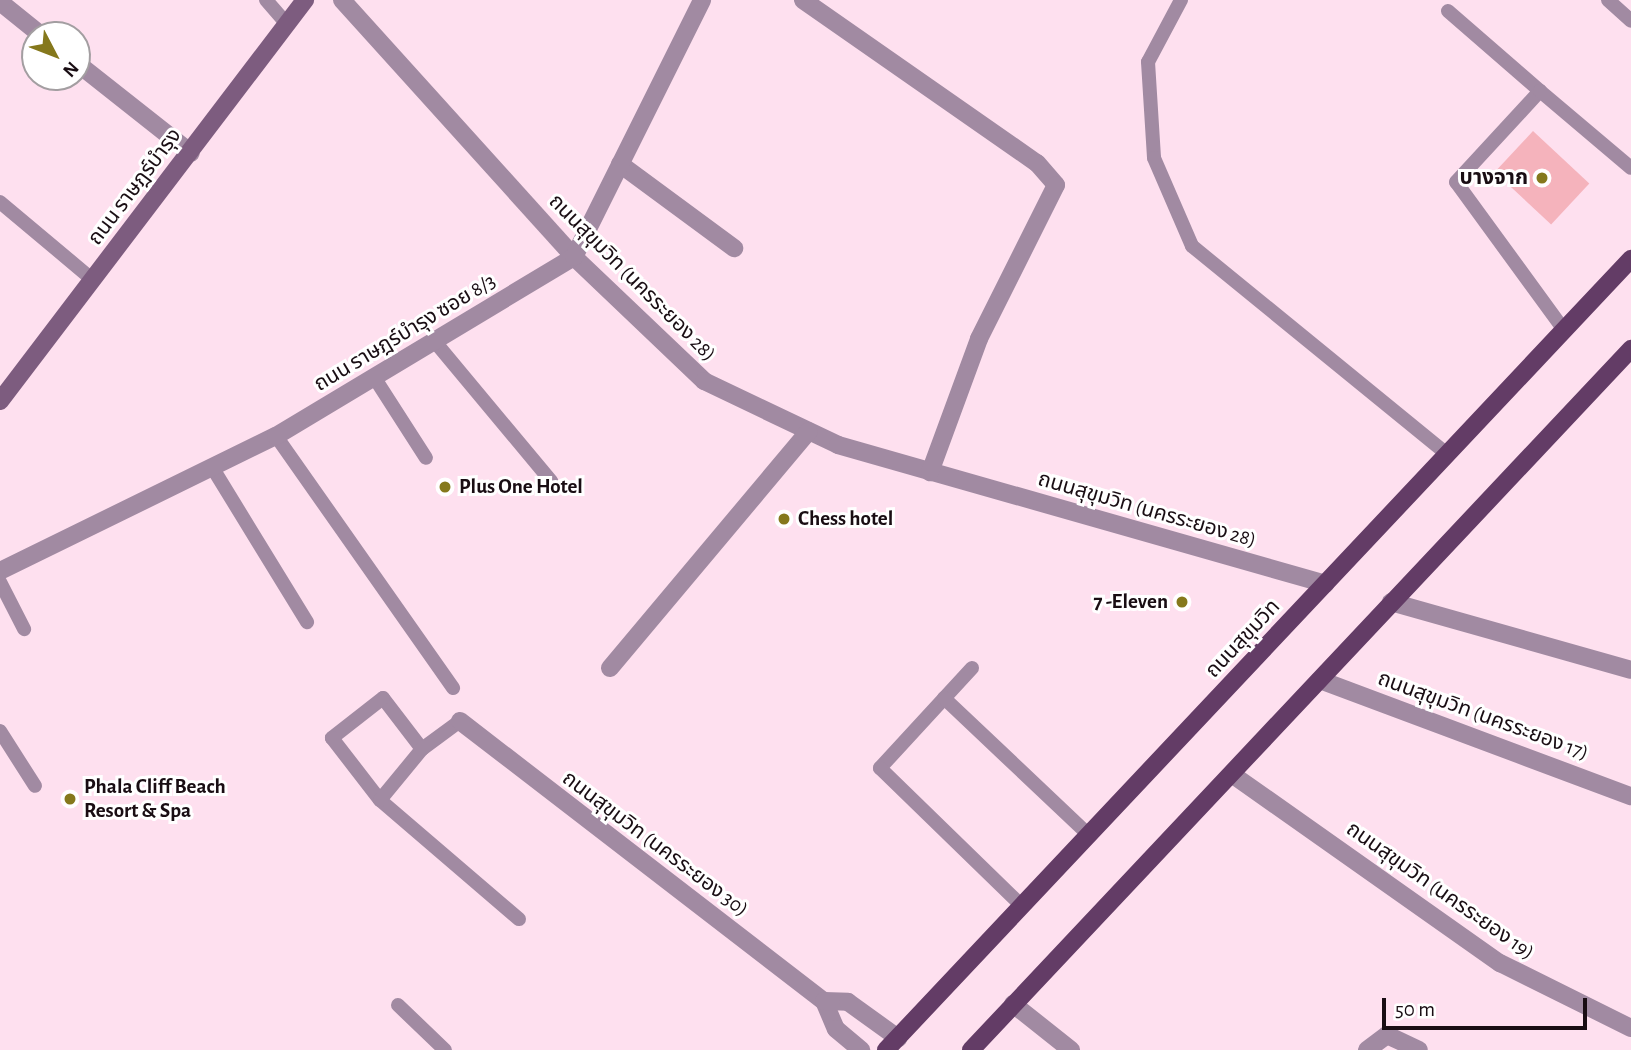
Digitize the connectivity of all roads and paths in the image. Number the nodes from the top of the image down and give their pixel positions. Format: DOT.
graph roads {
  1 [pos="266,0"];
  2 [pos="305,0"];
  3 [pos="342,0"];
  4 [pos="702,0"];
  5 [pos="803,0"];
  6 [pos="1181,0"];
  7 [pos="1608,0"];
  8 [pos="0,2"];
  9 [pos="1448,11"];
  10 [pos="24,21"];
  11 [pos="1631,21"];
  12 [pos="287,24"];
  13 [pos="91,74"];
  14 [pos="1540,91"];
  15 [pos="191,153"];
  16 [pos="620,164"];
  17 [pos="1631,168"];
  18 [pos="0,202"];
  19 [pos="734,248"];
  20 [pos="574,257"];
  21 [pos="1631,259"];
  22 [pos="93,280"];
  23 [pos="1564,330"];
  24 [pos="436,343"];
  25 [pos="1631,349"];
  26 [pos="374,377"];
  27 [pos="0,401"];
  28 [pos="809,431"];
  29 [pos="276,436"];
  30 [pos="1448,455"];
  31 [pos="426,458"];
  32 [pos="212,467"];
  33 [pos="930,471"];
  34 [pos="551,481"];
  35 [pos="0,571"];
  36 [pos="0,582"];
  37 [pos="1326,584"];
  38 [pos="1391,602"];
  39 [pos="307,622"];
  40 [pos="24,629"];
  41 [pos="972,667"];
  42 [pos="610,668"];
  43 [pos="1631,670"];
  44 [pos="1320,680"];
  45 [pos="453,688"];
  46 [pos="944,698"];
  47 [pos="460,722"];
  48 [pos="0,732"];
  49 [pos="422,749"];
  50 [pos="1233,775"];
  51 [pos="35,786"];
  52 [pos="1631,796"];
  53 [pos="380,800"];
  54 [pos="1089,835"];
  55 [pos="1023,906"];
  56 [pos="519,919"];
  57 [pos="824,1000"];
  58 [pos="1013,1004"];
  59 [pos="398,1005"];
  60 [pos="1631,1028"];
  61 [pos="892,1044"];
  62 [pos="445,1050"];
  63 [pos="861,1050"];
  64 [pos="971,1050"];
  65 [pos="1071,1050"];
  66 [pos="1367,1050"];
  67 [pos="1419,1050"];
  1 -- 12 [label="lane"];
  2 -- 12 [label="street, ถนน ราษฎร์บำรุง"];
  3 -- 20 [label="street, ถนนสุขุมวิท (นครระยอง 28)"];
  4 -- 16 [label="street"];
  5 -- 33 [label="street"];
  6 -- 30 [label="lane"];
  7 -- 11 [label="lane"];
  8 -- 10 [label="street"];
  9 -- 14 [label="lane"];
  12 -- 15 [label="street, ถนน ราษฎร์บำรุง"];
  13 -- 15 [label="street"];
  14 -- 17 [label="lane"];
  14 -- 23 [label="lane"];
  15 -- 22 [label="street, ถนน ราษฎร์บำรุง"];
  16 -- 19 [label="street"];
  16 -- 20 [label="street"];
  18 -- 22 [label="lane"];
  20 -- 24 [label="street, ถนน ราษฎร์บำรุง ซอย 8/3"];
  20 -- 28 [label="street, ถนนสุขุมวิท (นครระยอง 28)"];
  21 -- 23 [label="main road, ถนนสุขุมวิท"];
  22 -- 27 [label="street, ถนน ราษฎร์บำรุง"];
  23 -- 30 [label="main road, ถนนสุขุมวิท"];
  24 -- 26 [label="street, ถนน ราษฎร์บำรุง ซอย 8/3"];
  24 -- 34 [label="lane"];
  25 -- 38 [label="main road"];
  26 -- 29 [label="street, ถนน ราษฎร์บำรุง ซอย 8/3"];
  26 -- 31 [label="lane"];
  28 -- 33 [label="street, ถนนสุขุมวิท (นครระยอง 28)"];
  28 -- 42 [label="street"];
  29 -- 32 [label="street, ถนน ราษฎร์บำรุง ซอย 8/3"];
  29 -- 45 [label="lane"];
  30 -- 37 [label="main road, ถนนสุขุมวิท"];
  32 -- 35 [label="street, ถนน ราษฎร์บำรุง ซอย 8/3"];
  32 -- 39 [label="lane"];
  33 -- 37 [label="street, ถนนสุขุมวิท (นครระยอง 28)"];
  36 -- 40 [label="lane"];
  37 -- 54 [label="main road, ถนนสุขุมวิท"];
  38 -- 43 [label="street"];
  38 -- 44 [label="main road"];
  41 -- 46 [label="lane"];
  44 -- 50 [label="main road"];
  44 -- 52 [label="street, ถนนสุขุมวิท (นครระยอง 17)"];
  46 -- 54 [label="lane"];
  46 -- 55 [label="lane"];
  47 -- 49 [label="lane"];
  47 -- 57 [label="street, ถนนสุขุมวิท (นครระยอง 30)"];
  48 -- 51 [label="lane"];
  49 -- 53 [label="lane"];
  49 -- 53 [label="lane"];
  50 -- 58 [label="main road"];
  50 -- 60 [label="street, ถนนสุขุมวิท (นครระยอง 19)"];
  53 -- 56 [label="lane"];
  54 -- 55 [label="main road, ถนนสุขุมวิท"];
  55 -- 61 [label="main road, ถนนสุขุมวิท"];
  57 -- 61 [label="street, ถนนสุขุมวิท (นครระยอง 30)"];
  57 -- 63 [label="street, ถนนสุขุมวิท (นครระยอง 30)"];
  58 -- 64 [label="main road"];
  58 -- 65 [label="street"];
  59 -- 62 [label="lane"];
  66 -- 67 [label="street"];
}
